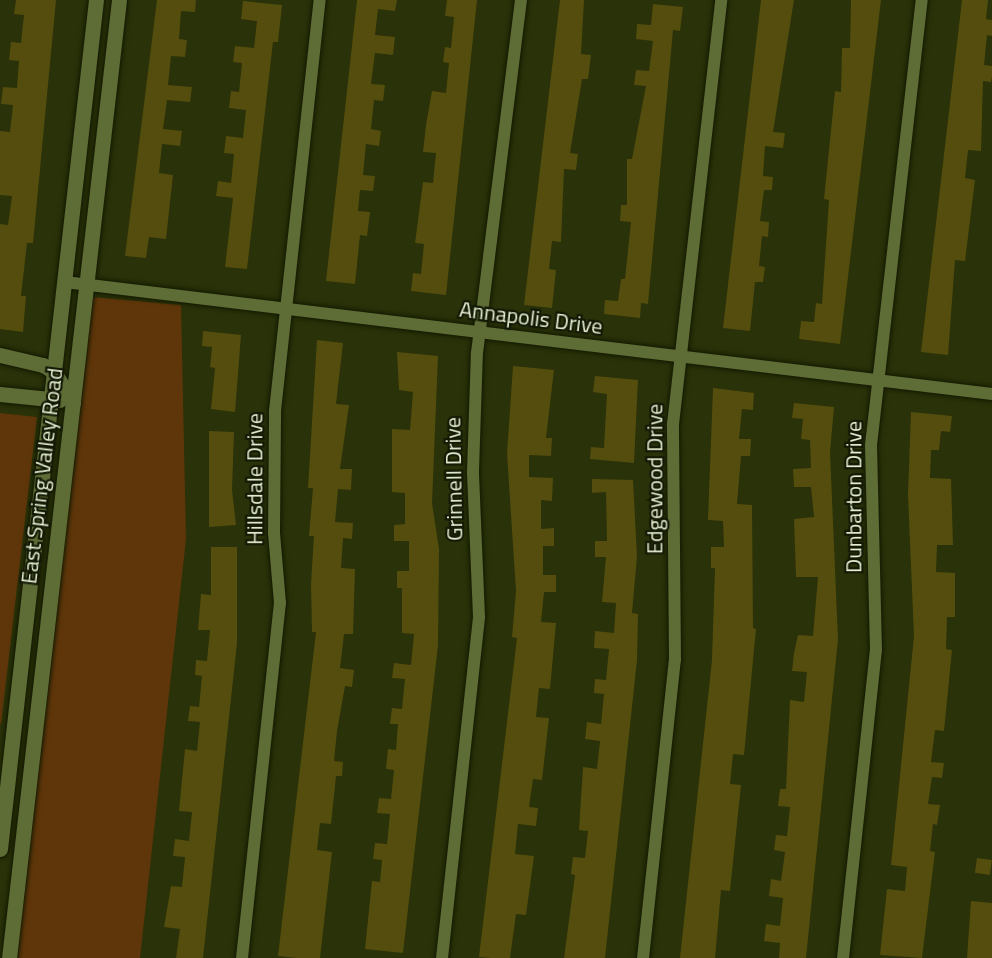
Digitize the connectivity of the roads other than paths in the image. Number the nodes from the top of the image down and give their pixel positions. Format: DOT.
graph roads {
  1 [pos="96,0"];
  2 [pos="119,0"];
  3 [pos="320,0"];
  4 [pos="521,0"];
  5 [pos="721,0"];
  6 [pos="922,0"];
  7 [pos="65,282"];
  8 [pos="86,285"];
  9 [pos="284,309"];
  10 [pos="481,333"];
  11 [pos="0,355"];
  12 [pos="679,356"];
  13 [pos="54,372"];
  14 [pos="877,380"];
  15 [pos="0,394"];
  16 [pos="992,394"];
  17 [pos="51,399"];
  18 [pos="73,402"];
  19 [pos="1,826"];
  20 [pos="24,829"];
  21 [pos="0,849"];
  22 [pos="9,958"];
  23 [pos="242,958"];
  24 [pos="442,958"];
  25 [pos="643,958"];
  26 [pos="843,958"];
  1 -- 7 [label="street, East Spring Valley Road"];
  2 -- 8 [label="street, East Spring Valley Road"];
  3 -- 9 [label="street, Hillsdale Drive"];
  4 -- 10 [label="street, Grinnell Drive"];
  5 -- 12 [label="street, Edgewood Drive"];
  6 -- 14 [label="street, Dunbarton Drive"];
  7 -- 8 [label="street, Annapolis Drive"];
  7 -- 13 [label="street, East Spring Valley Road"];
  8 -- 9 [label="street, Annapolis Drive"];
  8 -- 18 [label="street, East Spring Valley Road"];
  9 -- 10 [label="street, Annapolis Drive"];
  9 -- 23 [label="street, Hillsdale Drive"];
  10 -- 12 [label="street, Annapolis Drive"];
  10 -- 24 [label="street, Grinnell Drive"];
  11 -- 13 [label="street"];
  12 -- 14 [label="street, Annapolis Drive"];
  12 -- 25 [label="street, Edgewood Drive"];
  13 -- 17 [label="street, East Spring Valley Road"];
  13 -- 18 [label="street"];
  14 -- 16 [label="street, Annapolis Drive"];
  14 -- 26 [label="street, Dunbarton Drive"];
  15 -- 17 [label="street"];
  17 -- 18 [label="street"];
  17 -- 19 [label="street, East Spring Valley Road"];
  18 -- 20 [label="street, East Spring Valley Road"];
  19 -- 20 [label="street"];
  19 -- 21 [label="street, East Spring Valley Road"];
  20 -- 22 [label="street, East Spring Valley Road"];
}
